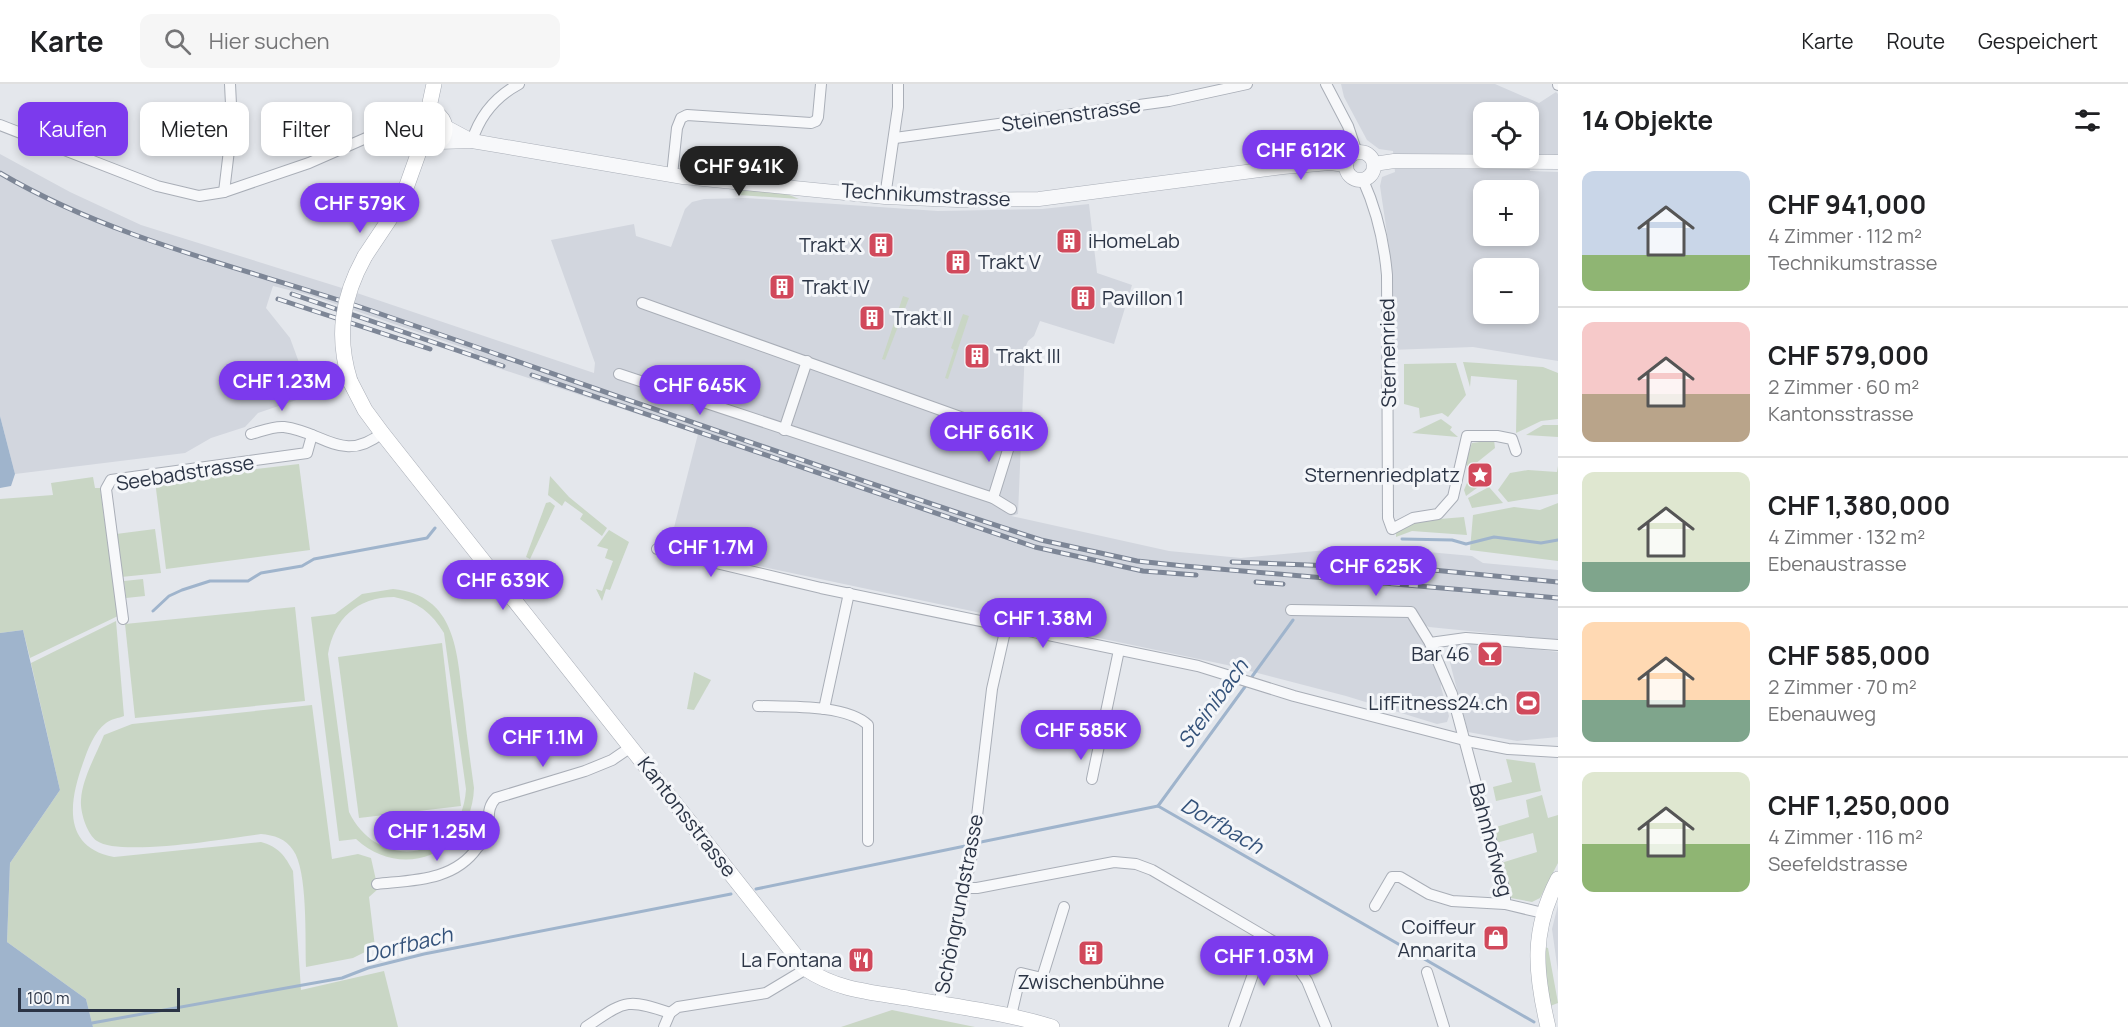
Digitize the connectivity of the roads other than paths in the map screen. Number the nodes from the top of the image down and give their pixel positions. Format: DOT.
graph roads {
  1 [pos="230,84"];
  2 [pos="434,84"];
  3 [pos="519,84"];
  4 [pos="821,84"];
  5 [pos="898,84"];
  6 [pos="1247,84"];
  7 [pos="1326,84"];
  8 [pos="426,102"];
  9 [pos="0,125"];
  10 [pos="445,127"];
  11 [pos="364,138"];
  12 [pos="895,138"];
  13 [pos="472,141"];
  14 [pos="445,142"];
  15 [pos="1357,153"];
  16 [pos="417,156"];
  17 [pos="1558,162"];
  18 [pos="1374,164"];
  19 [pos="1346,165"];
  20 [pos="672,176"];
  21 [pos="1364,180"];
  22 [pos="224,192"];
  23 [pos="885,197"];
  24 [pos="642,303"];
  25 [pos="807,361"];
  26 [pos="619,374"];
  27 [pos="783,430"];
  28 [pos="382,433"];
  29 [pos="251,434"];
  30 [pos="312,435"];
  31 [pos="1516,451"];
  32 [pos="993,498"];
  33 [pos="1011,509"];
  34 [pos="657,549"];
  35 [pos="849,593"];
  36 [pos="1291,610"];
  37 [pos="123,619"];
  38 [pos="1006,627"];
  39 [pos="1430,643"];
  40 [pos="1558,645"];
  41 [pos="1119,650"];
  42 [pos="758,706"];
  43 [pos="824,710"];
  44 [pos="1464,740"];
  45 [pos="632,747"];
  46 [pos="1558,752"];
  47 [pos="1092,779"];
  48 [pos="868,841"];
  49 [pos="1558,879"];
  50 [pos="377,884"];
  51 [pos="965,888"];
  52 [pos="1505,904"];
  53 [pos="1375,906"];
  54 [pos="1064,907"];
  55 [pos="1543,913"];
  56 [pos="1266,938"];
  57 [pos="806,969"];
  58 [pos="1427,972"];
  59 [pos="939,1004"];
  60 [pos="670,1013"];
  61 [pos="1011,1016"];
  62 [pos="586,1027"];
  63 [pos="664,1027"];
  64 [pos="1052,1027"];
  65 [pos="1234,1027"];
  66 [pos="1326,1027"];
  67 [pos="1444,1027"];
  68 [pos="1548,1027"];
  1 -- 22 [label="street"];
  2 -- 8 [label="main road"];
  3 -- 13 [label="street"];
  4 -- 20 [label="street"];
  5 -- 12 [label="street"];
  6 -- 12 [label="street, Steinenstrasse"];
  7 -- 15 [label="street"];
  9 -- 22 [label="street"];
  10 -- 13 [label="street, Technikumstrasse"];
  11 -- 22 [label="street"];
  12 -- 23 [label="street"];
  13 -- 14 [label="street, Technikumstrasse"];
  13 -- 20 [label="street, Technikumstrasse"];
  15 -- 18 [label="street"];
  15 -- 19 [label="street"];
  16 -- 28 [label="main road, Kantonsstrasse, bridge"];
  17 -- 18 [label="street"];
  18 -- 21 [label="street"];
  19 -- 21 [label="street"];
  19 -- 23 [label="street, Technikumstrasse"];
  20 -- 23 [label="street, Technikumstrasse"];
  21 -- 31 [label="street, Sternenried"];
  24 -- 25 [label="street"];
  25 -- 27 [label="street"];
  25 -- 32 [label="street"];
  26 -- 27 [label="street"];
  27 -- 32 [label="street"];
  28 -- 30 [label="street, Seebadstrasse"];
  28 -- 45 [label="main road, Kantonsstrasse"];
  29 -- 30 [label="street, Seebadstrasse"];
  30 -- 37 [label="street, Seebadstrasse"];
  32 -- 33 [label="street"];
  34 -- 35 [label="street"];
  35 -- 38 [label="street"];
  35 -- 43 [label="street"];
  36 -- 39 [label="street, Bahnhofweg"];
  38 -- 41 [label="street"];
  38 -- 51 [label="street, Schöngrundstrasse"];
  39 -- 40 [label="street"];
  39 -- 44 [label="street, Bahnhofweg"];
  41 -- 44 [label="street"];
  41 -- 47 [label="street"];
  42 -- 43 [label="street"];
  43 -- 48 [label="street"];
  44 -- 46 [label="street"];
  44 -- 52 [label="street, Bahnhofweg"];
  45 -- 50 [label="street"];
  45 -- 57 [label="main road, Kantonsstrasse"];
  49 -- 55 [label="main road"];
  51 -- 56 [label="street"];
  51 -- 59 [label="street, Schöngrundstrasse"];
  52 -- 53 [label="street"];
  52 -- 55 [label="street, Bahnhofweg"];
  54 -- 61 [label="street"];
  55 -- 68 [label="main road"];
  56 -- 65 [label="street"];
  56 -- 66 [label="street"];
  57 -- 59 [label="main road, Kantonsstrasse"];
  57 -- 60 [label="street"];
  58 -- 67 [label="street"];
  59 -- 61 [label="main road, Kantonsstrasse"];
  60 -- 62 [label="street"];
  60 -- 63 [label="street"];
  61 -- 64 [label="main road, Kantonsstrasse"];
}
